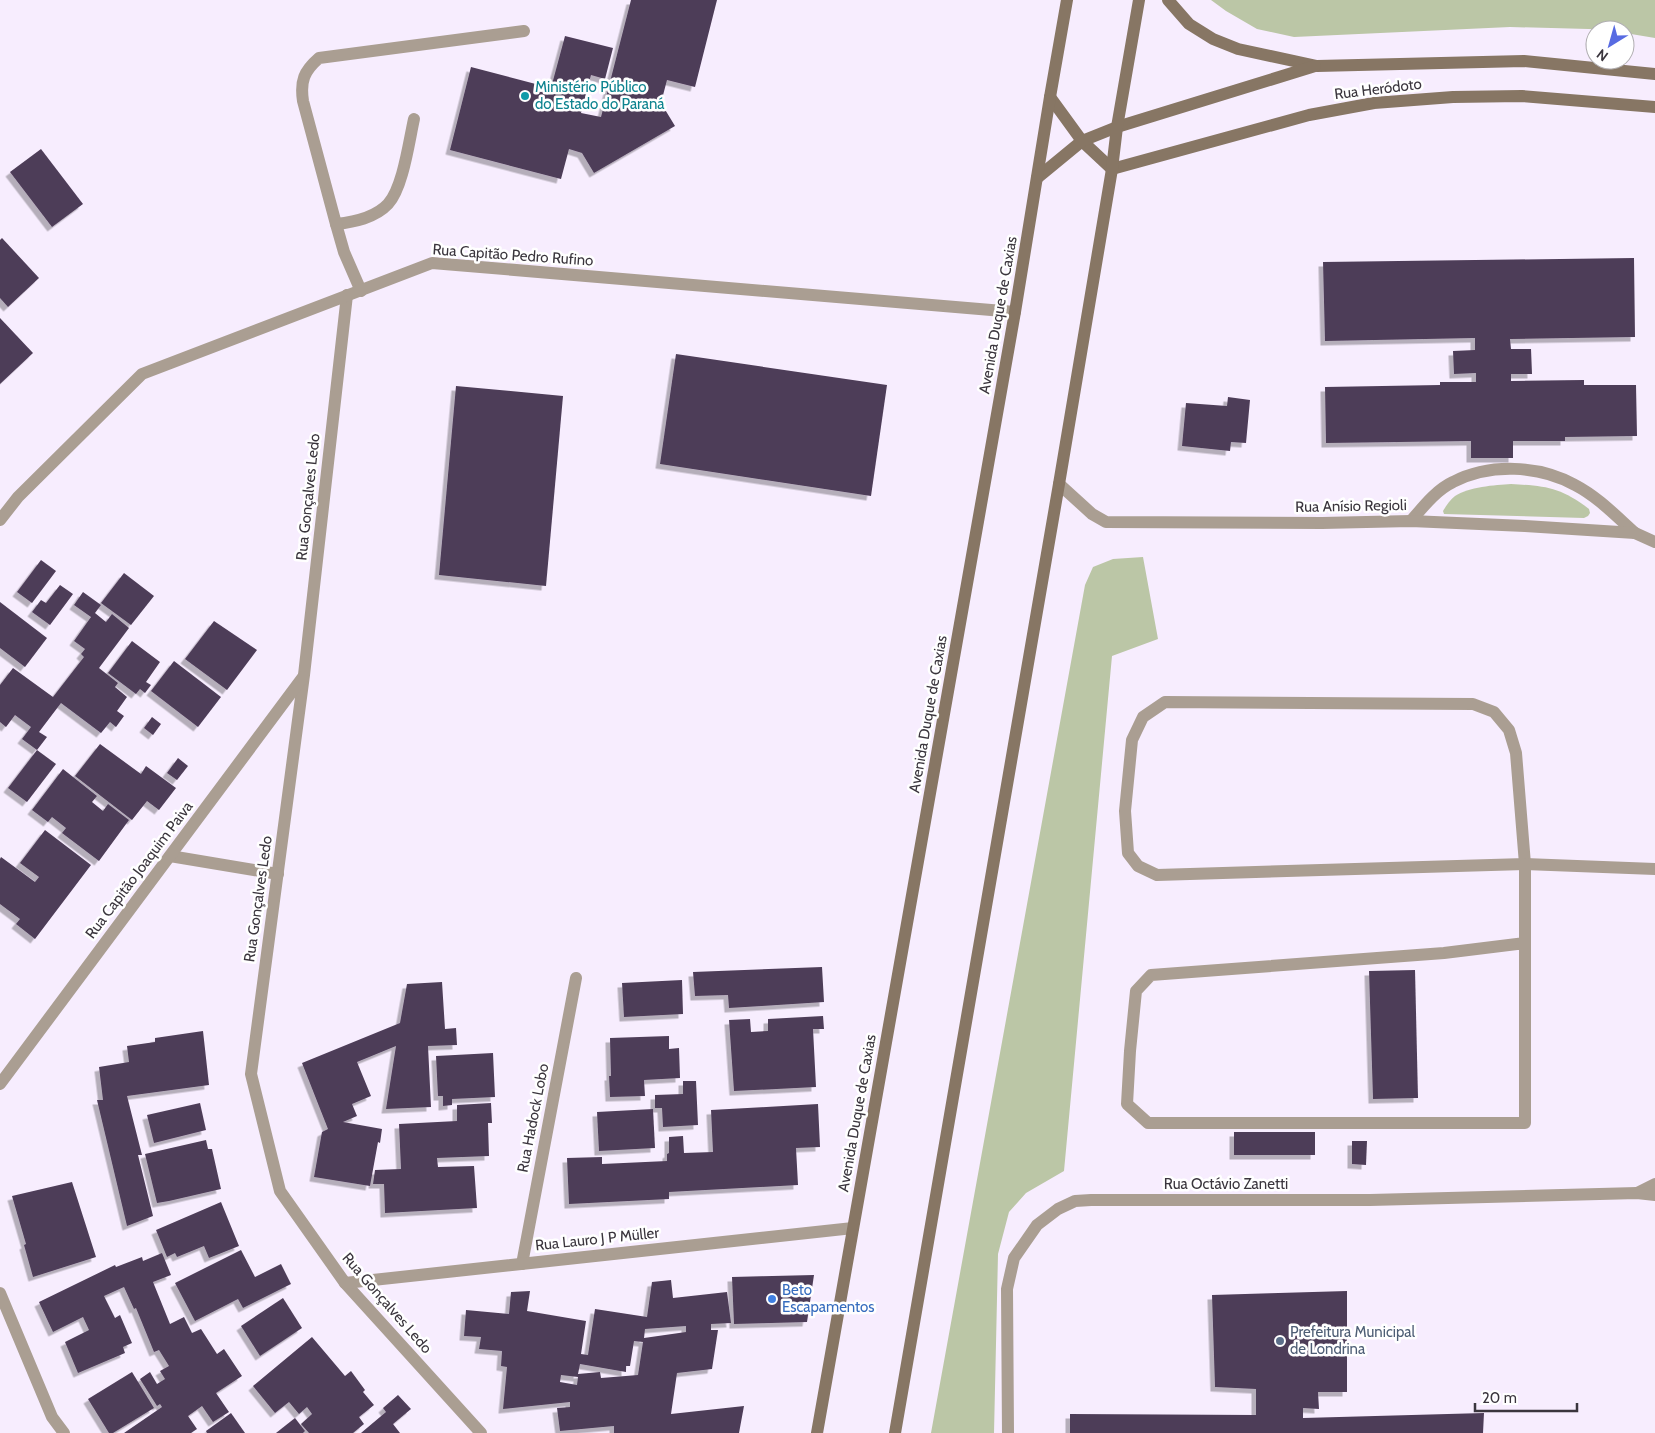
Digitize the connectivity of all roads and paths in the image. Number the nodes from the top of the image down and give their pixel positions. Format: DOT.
graph roads {
  1 [pos="1067,0"];
  2 [pos="1139,0"];
  3 [pos="1168,0"];
  4 [pos="524,31"];
  5 [pos="1317,66"];
  6 [pos="1655,74"];
  7 [pos="1050,97"];
  8 [pos="1655,107"];
  9 [pos="414,120"];
  10 [pos="1117,128"];
  11 [pos="1082,141"];
  12 [pos="1112,169"];
  13 [pos="1037,178"];
  14 [pos="336,224"];
  15 [pos="361,291"];
  16 [pos="347,296"];
  17 [pos="1015,312"];
  18 [pos="1059,484"];
  19 [pos="0,520"];
  20 [pos="1411,521"];
  21 [pos="1635,533"];
  22 [pos="1655,542"];
  23 [pos="304,675"];
  24 [pos="170,856"];
  25 [pos="1525,864"];
  26 [pos="1655,869"];
  27 [pos="278,874"];
  28 [pos="1525,943"];
  29 [pos="576,978"];
  30 [pos="0,1084"];
  31 [pos="1655,1184"];
  32 [pos="1637,1192"];
  33 [pos="1655,1195"];
  34 [pos="853,1228"];
  35 [pos="522,1264"];
  36 [pos="345,1283"];
  37 [pos="0,1294"];
  38 [pos="64,1433"];
  39 [pos="481,1433"];
  40 [pos="817,1433"];
  41 [pos="894,1433"];
  42 [pos="1008,1433"];
  1 -- 7 [label="main road, Avenida Duque de Caxias"];
  2 -- 10 [label="main road"];
  3 -- 5 [label="main road"];
  4 -- 14 [label="street"];
  5 -- 6 [label="main road, Rua Heródoto"];
  5 -- 10 [label="main road"];
  7 -- 11 [label="main road"];
  7 -- 13 [label="main road, Avenida Duque de Caxias"];
  8 -- 12 [label="main road, Rua Heródoto"];
  9 -- 14 [label="street"];
  10 -- 11 [label="main road"];
  10 -- 12 [label="main road"];
  11 -- 12 [label="main road"];
  11 -- 13 [label="main road"];
  12 -- 18 [label="main road"];
  13 -- 17 [label="main road, Avenida Duque de Caxias"];
  14 -- 15 [label="street"];
  15 -- 16 [label="street, Rua Capitão Pedro Rufino"];
  15 -- 17 [label="street, Rua Capitão Pedro Rufino"];
  16 -- 19 [label="street, Rua Capitão Pedro Rufino"];
  16 -- 23 [label="street, Rua Gonçalves Ledo"];
  17 -- 34 [label="main road, Avenida Duque de Caxias"];
  18 -- 20 [label="street, Rua Anísio Regioli"];
  18 -- 41 [label="main road"];
  20 -- 21 [label="street, Rua Anísio Regioli"];
  20 -- 21 [label="street"];
  21 -- 22 [label="street, Rua Anísio Regioli"];
  23 -- 24 [label="street, Rua Capitão Joaquim Paiva"];
  23 -- 27 [label="street, Rua Gonçalves Ledo"];
  24 -- 27 [label="street"];
  24 -- 30 [label="street, Rua Capitão Joaquim Paiva"];
  25 -- 25 [label="street"];
  25 -- 26 [label="street"];
  25 -- 28 [label="street"];
  27 -- 36 [label="street, Rua Gonçalves Ledo"];
  28 -- 28 [label="street"];
  29 -- 35 [label="street, Rua Hadock Lobo"];
  31 -- 32 [label="street, Rua Octávio Zanetti"];
  32 -- 33 [label="street, Rua Octávio Zanetti"];
  32 -- 42 [label="street, Rua Octávio Zanetti"];
  34 -- 35 [label="street, Rua Lauro J P Müller"];
  34 -- 40 [label="main road, Avenida Duque de Caxias"];
  35 -- 36 [label="street, Rua Lauro J P Müller"];
  36 -- 39 [label="street, Rua Gonçalves Ledo"];
  37 -- 38 [label="street"];
}
